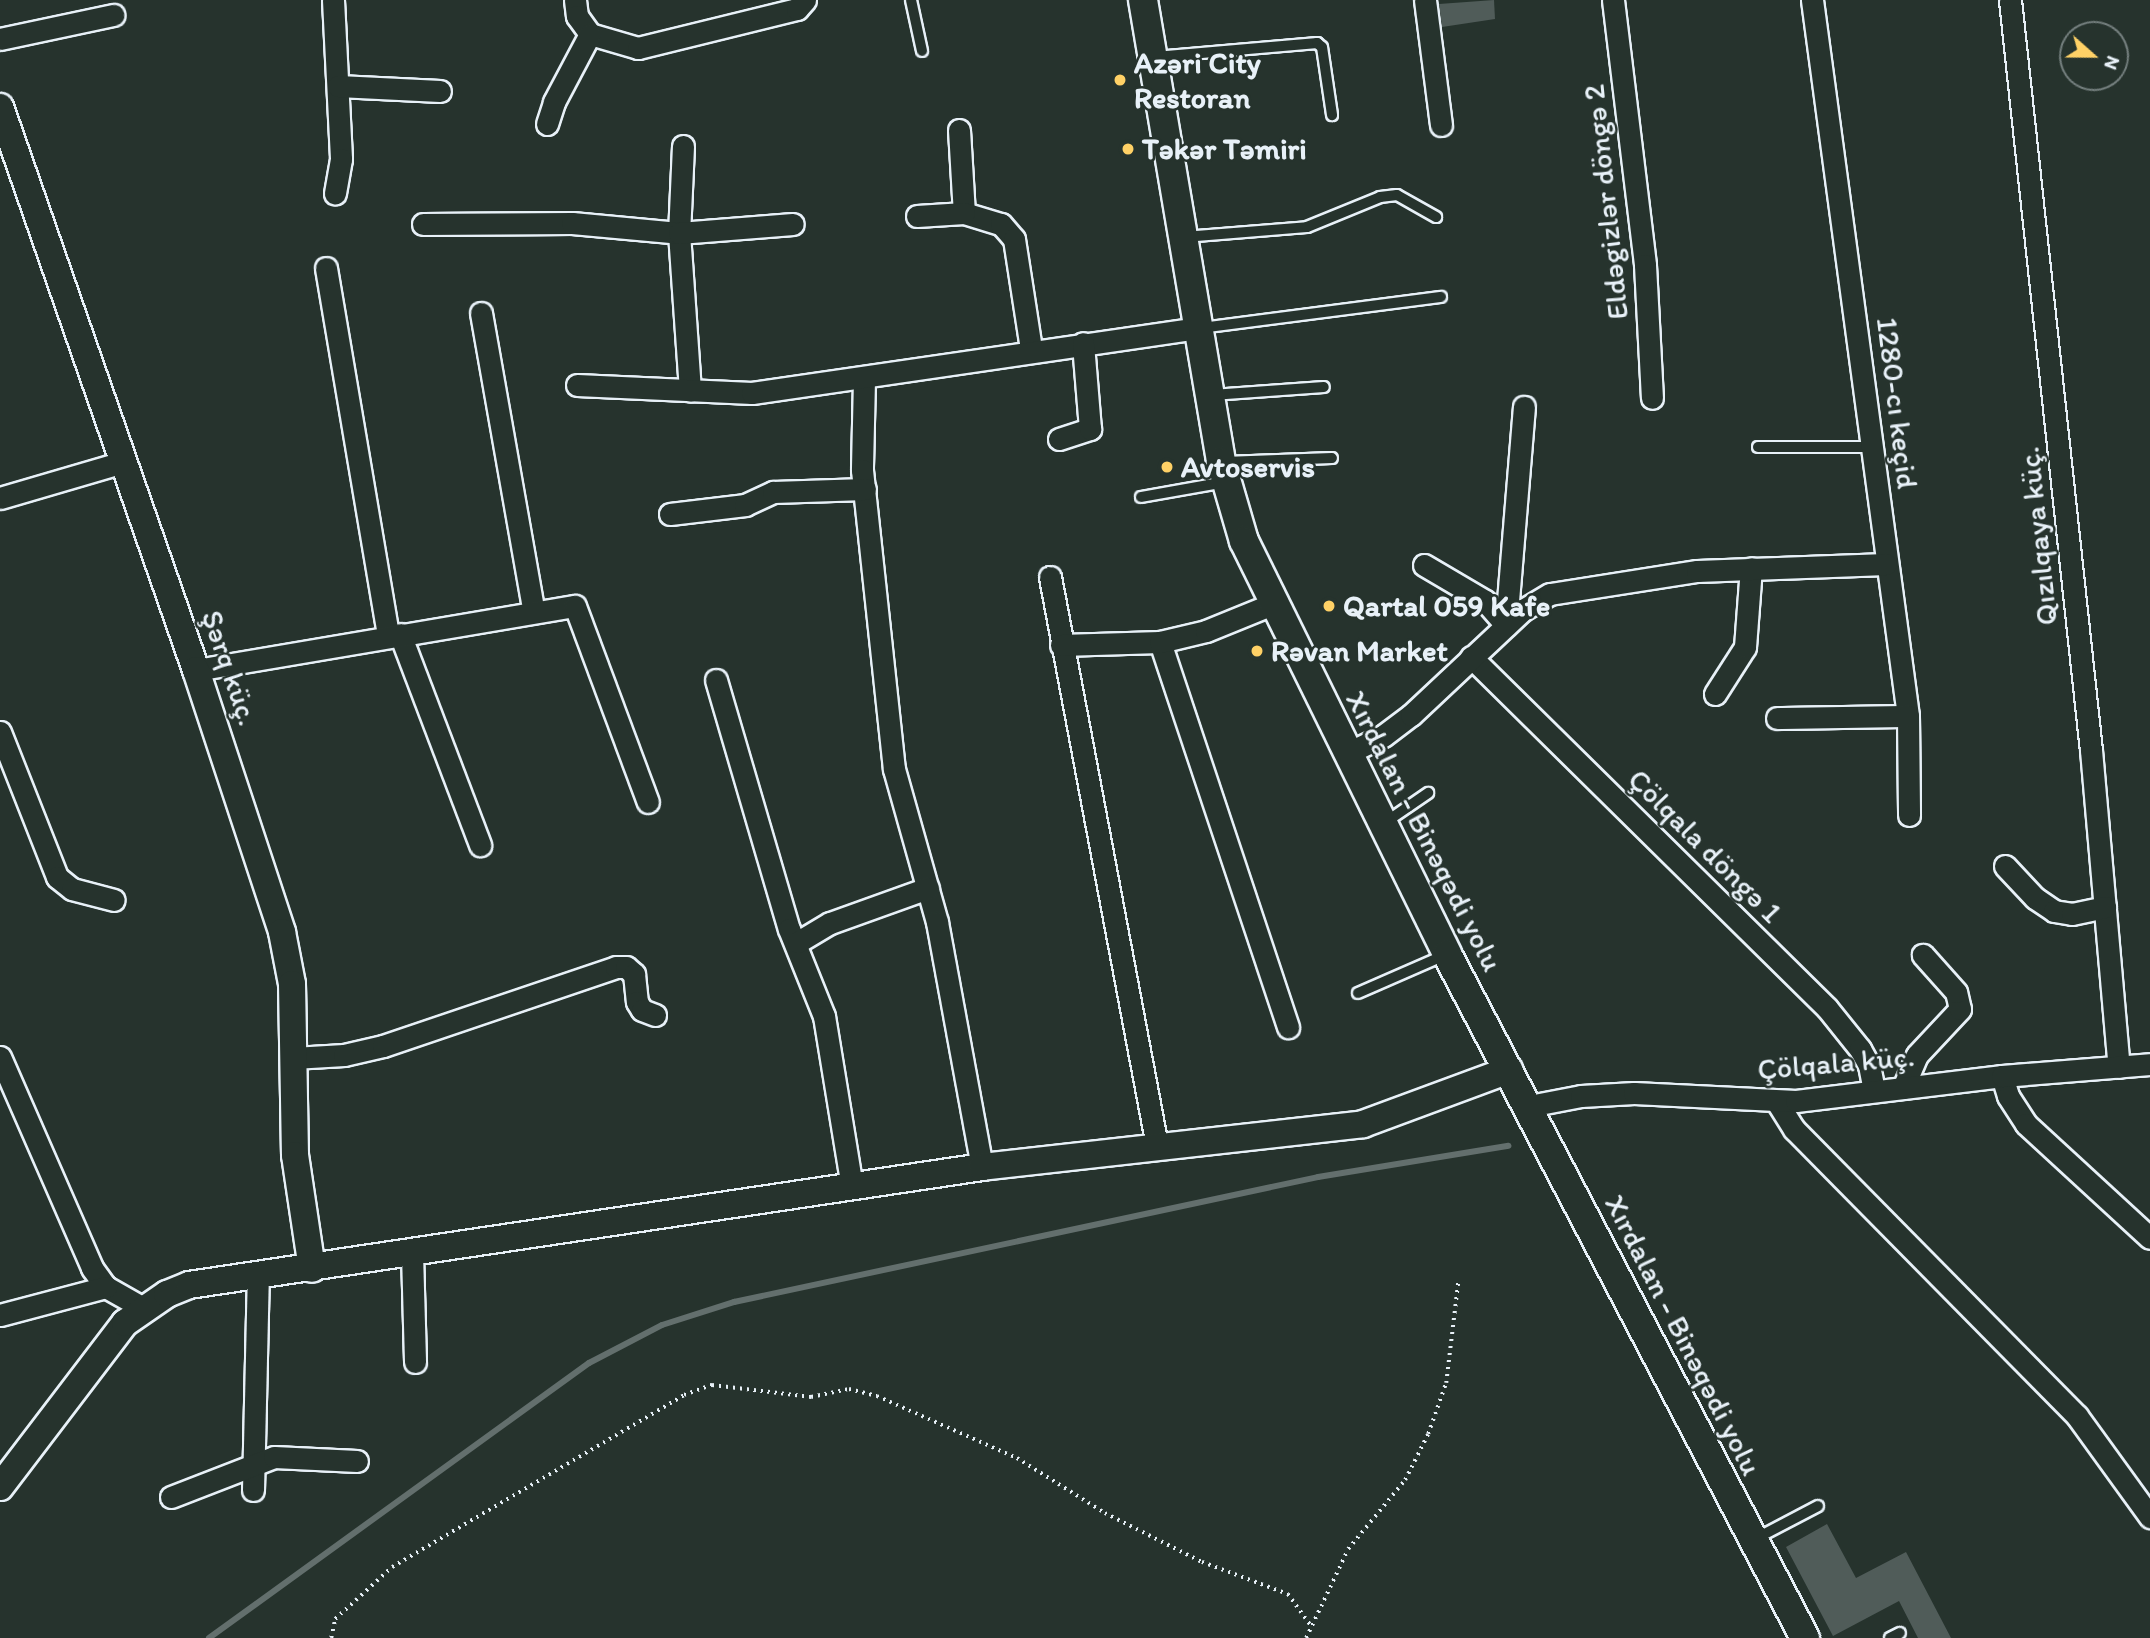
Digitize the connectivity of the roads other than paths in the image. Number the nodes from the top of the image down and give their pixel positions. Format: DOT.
graph roads {
  1 [pos="333,0"];
  2 [pos="575,0"];
  3 [pos="805,0"];
  4 [pos="911,0"];
  5 [pos="1424,0"];
  6 [pos="1613,0"];
  7 [pos="1812,0"];
  8 [pos="2010,0"];
  9 [pos="1148,1"];
  10 [pos="113,15"];
  11 [pos="590,34"];
  12 [pos="0,39"];
  13 [pos="922,51"];
  14 [pos="1152,58"];
  15 [pos="338,86"];
  16 [pos="440,91"];
  17 [pos="0,107"];
  18 [pos="1332,115"];
  19 [pos="548,124"];
  20 [pos="1441,125"];
  21 [pos="959,130"];
  22 [pos="682,146"];
  23 [pos="335,193"];
  24 [pos="964,213"];
  25 [pos="917,216"];
  26 [pos="1436,217"];
  27 [pos="423,224"];
  28 [pos="793,224"];
  29 [pos="679,233"];
  30 [pos="1181,237"];
  31 [pos="326,268"];
  32 [pos="1441,297"];
  33 [pos="481,313"];
  34 [pos="1197,328"];
  35 [pos="1083,342"];
  36 [pos="1031,349"];
  37 [pos="864,379"];
  38 [pos="578,385"];
  39 [pos="1324,387"];
  40 [pos="690,391"];
  41 [pos="1209,396"];
  42 [pos="1652,398"];
  43 [pos="1524,407"];
  44 [pos="1059,439"];
  45 [pos="1758,447"];
  46 [pos="1874,447"];
  47 [pos="1332,458"];
  48 [pos="123,462"];
  49 [pos="1223,472"];
  50 [pos="865,489"];
  51 [pos="1141,497"];
  52 [pos="0,498"];
  53 [pos="670,514"];
  54 [pos="1886,564"];
  55 [pos="1424,565"];
  56 [pos="1751,568"];
  57 [pos="1050,577"];
  58 [pos="1272,604"];
  59 [pos="533,609"];
  60 [pos="1506,625"];
  61 [pos="394,635"];
  62 [pos="1160,642"];
  63 [pos="1061,645"];
  64 [pos="1471,657"];
  65 [pos="197,670"];
  66 [pos="716,680"];
  67 [pos="1715,694"];
  68 [pos="1908,716"];
  69 [pos="1777,718"];
  70 [pos="0,732"];
  71 [pos="1348,753"];
  72 [pos="1428,793"];
  73 [pos="649,802"];
  74 [pos="1909,816"];
  75 [pos="1383,824"];
  76 [pos="480,845"];
  77 [pos="2005,866"];
  78 [pos="928,888"];
  79 [pos="114,900"];
  80 [pos="2105,907"];
  81 [pos="798,942"];
  82 [pos="1447,954"];
  83 [pos="1923,955"];
  84 [pos="1358,992"];
  85 [pos="656,1015"];
  86 [pos="1288,1027"];
  87 [pos="0,1057"];
  88 [pos="293,1058"];
  89 [pos="2150,1064"];
  90 [pos="2119,1067"];
  91 [pos="1510,1070"];
  92 [pos="2002,1076"];
  93 [pos="5,1080"];
  94 [pos="1903,1088"];
  95 [pos="1874,1091"];
  96 [pos="1777,1102"];
  97 [pos="1529,1106"];
  98 [pos="1157,1146"];
  99 [pos="982,1167"];
  100 [pos="852,1187"];
  101 [pos="2150,1238"];
  102 [pos="412,1253"];
  103 [pos="312,1269"];
  104 [pos="258,1275"];
  105 [pos="106,1287"];
  106 [pos="143,1308"];
  107 [pos="0,1315"];
  108 [pos="415,1362"];
  109 [pos="357,1461"];
  110 [pos="254,1463"];
  111 [pos="0,1487"];
  112 [pos="253,1490"];
  113 [pos="171,1497"];
  114 [pos="1818,1506"];
  115 [pos="2150,1517"];
  116 [pos="1753,1540"];
  117 [pos="1805,1638"];
  1 -- 15 [label="street"];
  2 -- 11 [label="street"];
  3 -- 11 [label="street"];
  4 -- 13 [label="lane"];
  5 -- 20 [label="street"];
  6 -- 42 [label="street, Eldəgizlər döngə 2"];
  7 -- 46 [label="street, 1280-cı keçid"];
  8 -- 80 [label="street, Qızılqaya küç."];
  9 -- 14 [label="main road, Xırdalan - Binəqədi yolu"];
  10 -- 12 [label="street"];
  11 -- 19 [label="street"];
  14 -- 18 [label="lane"];
  14 -- 30 [label="main road, Xırdalan - Binəqədi yolu"];
  15 -- 16 [label="street"];
  15 -- 23 [label="street"];
  17 -- 48 [label="street, Şərq küç."];
  21 -- 24 [label="street"];
  22 -- 29 [label="street"];
  24 -- 25 [label="street"];
  24 -- 36 [label="street"];
  26 -- 30 [label="lane"];
  27 -- 29 [label="street"];
  28 -- 29 [label="street"];
  29 -- 40 [label="street"];
  30 -- 34 [label="main road, Xırdalan - Binəqədi yolu"];
  31 -- 61 [label="street"];
  32 -- 34 [label="lane"];
  33 -- 59 [label="street"];
  34 -- 35 [label="street"];
  34 -- 41 [label="main road, Xırdalan - Binəqədi yolu"];
  35 -- 36 [label="street"];
  35 -- 44 [label="street"];
  36 -- 37 [label="street"];
  37 -- 40 [label="street"];
  37 -- 50 [label="street"];
  38 -- 40 [label="street"];
  39 -- 41 [label="lane"];
  41 -- 49 [label="main road, Xırdalan - Binəqədi yolu"];
  43 -- 60 [label="street"];
  45 -- 46 [label="lane"];
  46 -- 54 [label="street, 1280-cı keçid"];
  47 -- 49 [label="lane"];
  48 -- 52 [label="street"];
  48 -- 65 [label="street, Şərq küç."];
  49 -- 51 [label="lane"];
  49 -- 58 [label="main road, Xırdalan - Binəqədi yolu"];
  50 -- 53 [label="street"];
  50 -- 78 [label="street"];
  54 -- 56 [label="street"];
  54 -- 68 [label="street, 1280-cı keçid"];
  55 -- 60 [label="street"];
  56 -- 60 [label="street"];
  56 -- 67 [label="street"];
  57 -- 63 [label="street"];
  58 -- 62 [label="street"];
  58 -- 71 [label="main road, Xırdalan - Binəqədi yolu"];
  59 -- 61 [label="street"];
  59 -- 73 [label="street"];
  60 -- 64 [label="street"];
  61 -- 65 [label="street"];
  61 -- 76 [label="street"];
  62 -- 63 [label="street"];
  62 -- 86 [label="street"];
  63 -- 98 [label="street"];
  64 -- 71 [label="street"];
  64 -- 95 [label="street, Çölqala döngə 1"];
  65 -- 88 [label="street, Şərq küç."];
  66 -- 81 [label="street"];
  68 -- 69 [label="street"];
  68 -- 74 [label="street, 1280-cı keçid"];
  70 -- 79 [label="street"];
  71 -- 75 [label="main road, Xırdalan - Binəqədi yolu"];
  72 -- 75 [label="lane"];
  75 -- 82 [label="main road, Xırdalan - Binəqədi yolu"];
  77 -- 80 [label="street"];
  78 -- 81 [label="street"];
  78 -- 99 [label="street"];
  80 -- 90 [label="street, Qızılqaya küç."];
  81 -- 100 [label="street"];
  82 -- 84 [label="lane"];
  82 -- 91 [label="main road, Xırdalan - Binəqədi yolu"];
  83 -- 94 [label="street"];
  85 -- 88 [label="street"];
  87 -- 93 [label="street"];
  88 -- 103 [label="street, Şərq küç."];
  89 -- 90 [label="street, Çölqala küç."];
  90 -- 92 [label="street, Çölqala küç."];
  91 -- 97 [label="main road, Xırdalan - Binəqədi yolu"];
  91 -- 98 [label="street"];
  92 -- 94 [label="street, Çölqala küç."];
  92 -- 101 [label="street"];
  93 -- 105 [label="street"];
  94 -- 95 [label="street, Çölqala küç."];
  95 -- 96 [label="street, Çölqala küç."];
  96 -- 97 [label="street, Çölqala küç."];
  96 -- 115 [label="street"];
  97 -- 116 [label="main road, Xırdalan - Binəqədi yolu"];
  98 -- 99 [label="street"];
  99 -- 100 [label="street"];
  100 -- 102 [label="street"];
  102 -- 103 [label="street"];
  102 -- 108 [label="street"];
  103 -- 104 [label="street"];
  104 -- 106 [label="street"];
  104 -- 110 [label="street"];
  105 -- 106 [label="street"];
  105 -- 107 [label="street"];
  106 -- 111 [label="street"];
  109 -- 110 [label="street"];
  110 -- 112 [label="street"];
  110 -- 113 [label="street"];
  114 -- 116 [label="lane"];
  116 -- 117 [label="main road, Xırdalan - Binəqədi yolu"];
}
